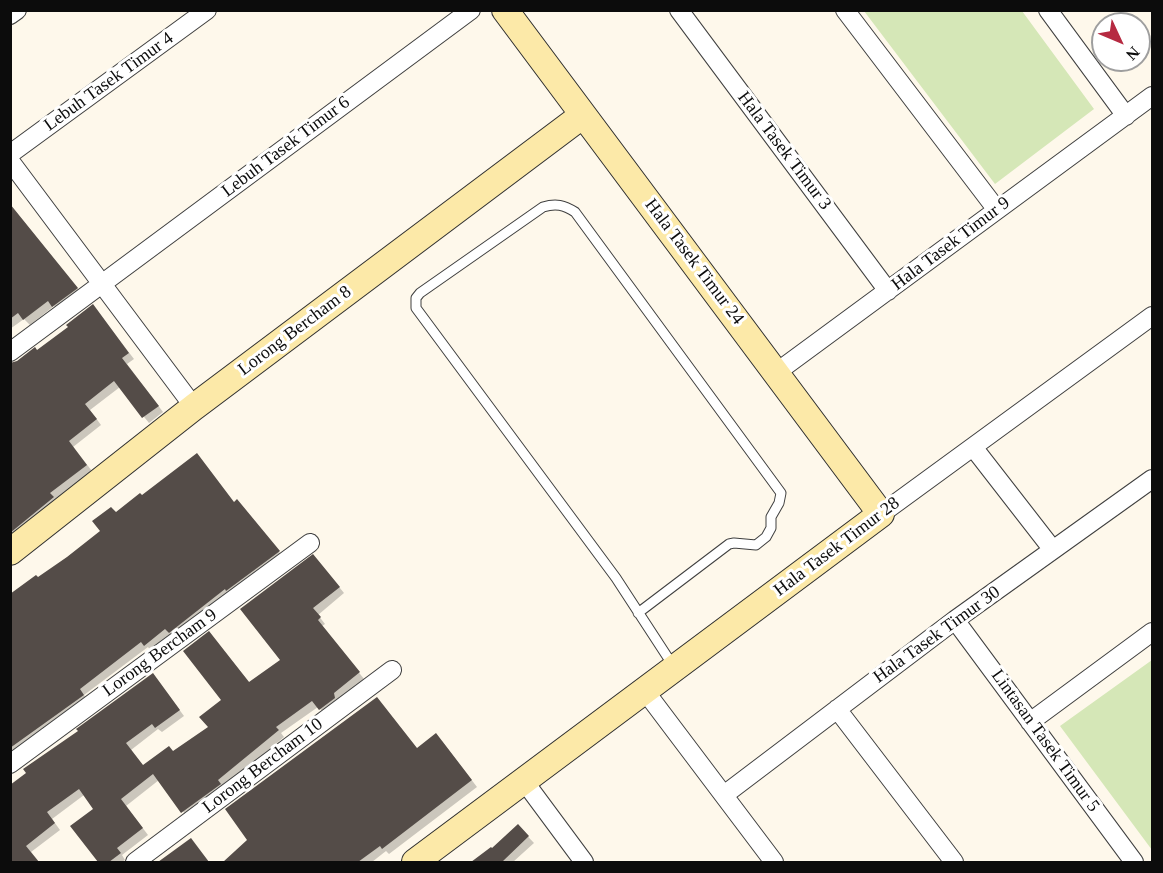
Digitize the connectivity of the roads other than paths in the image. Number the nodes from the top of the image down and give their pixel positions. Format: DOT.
graph roads {
  1 [pos="17,10"];
  2 [pos="207,10"];
  3 [pos="471,10"];
  4 [pos="505,10"];
  5 [pos="679,10"];
  6 [pos="845,10"];
  7 [pos="1048,10"];
  8 [pos="10,15"];
  9 [pos="1152,96"];
  10 [pos="583,115"];
  11 [pos="1126,116"];
  12 [pos="10,154"];
  13 [pos="10,161"];
  14 [pos="997,210"];
  15 [pos="102,284"];
  16 [pos="888,291"];
  17 [pos="1152,316"];
  18 [pos="10,352"];
  19 [pos="777,372"];
  20 [pos="194,407"];
  21 [pos="973,447"];
  22 [pos="1152,478"];
  23 [pos="881,514"];
  24 [pos="310,543"];
  25 [pos="1053,550"];
  26 [pos="10,552"];
  27 [pos="638,613"];
  28 [pos="955,620"];
  29 [pos="1152,632"];
  30 [pos="676,669"];
  31 [pos="392,670"];
  32 [pos="645,692"];
  33 [pos="837,709"];
  34 [pos="1030,722"];
  35 [pos="10,764"];
  36 [pos="524,781"];
  37 [pos="724,795"];
  38 [pos="135,862"];
  39 [pos="415,862"];
  40 [pos="584,862"];
  41 [pos="774,862"];
  42 [pos="954,862"];
  43 [pos="1134,862"];
  1 -- 8 [label="street"];
  2 -- 12 [label="street, Lebuh Tasek Timur 4"];
  3 -- 15 [label="street, Lebuh Tasek Timur 6"];
  4 -- 10 [label="street, Hala Tasek Timur 24"];
  5 -- 16 [label="street, Hala Tasek Timur 3"];
  6 -- 14 [label="street"];
  7 -- 11 [label="street"];
  9 -- 11 [label="street, Hala Tasek Timur 9"];
  10 -- 19 [label="street, Hala Tasek Timur 24"];
  10 -- 20 [label="street, Lorong Bercham 8"];
  11 -- 14 [label="street, Hala Tasek Timur 9"];
  13 -- 15 [label="street"];
  14 -- 16 [label="street, Hala Tasek Timur 9"];
  15 -- 18 [label="street, Lebuh Tasek Timur 6"];
  15 -- 20 [label="street"];
  16 -- 19 [label="street, Hala Tasek Timur 9"];
  17 -- 21 [label="street, Hala Tasek Timur 28"];
  19 -- 23 [label="street, Hala Tasek Timur 24"];
  20 -- 26 [label="street, Lorong Bercham 8"];
  21 -- 23 [label="street, Hala Tasek Timur 28"];
  21 -- 25 [label="street"];
  22 -- 25 [label="street, Hala Tasek Timur 30"];
  23 -- 30 [label="street, Hala Tasek Timur 28"];
  24 -- 35 [label="street, Lorong Bercham 9"];
  25 -- 28 [label="street, Hala Tasek Timur 30"];
  27 -- 27 [label="lane"];
  27 -- 30 [label="lane"];
  28 -- 33 [label="street, Hala Tasek Timur 30"];
  28 -- 34 [label="street, Lintasan Tasek Timur 5"];
  29 -- 34 [label="street"];
  30 -- 32 [label="street, Hala Tasek Timur 28"];
  31 -- 38 [label="street, Lorong Bercham 10"];
  32 -- 36 [label="street, Hala Tasek Timur 28"];
  32 -- 37 [label="street"];
  33 -- 37 [label="street, Hala Tasek Timur 30"];
  33 -- 42 [label="street"];
  34 -- 43 [label="street, Lintasan Tasek Timur 5"];
  36 -- 39 [label="street, Hala Tasek Timur 28"];
  36 -- 40 [label="street"];
  37 -- 41 [label="street"];
}
